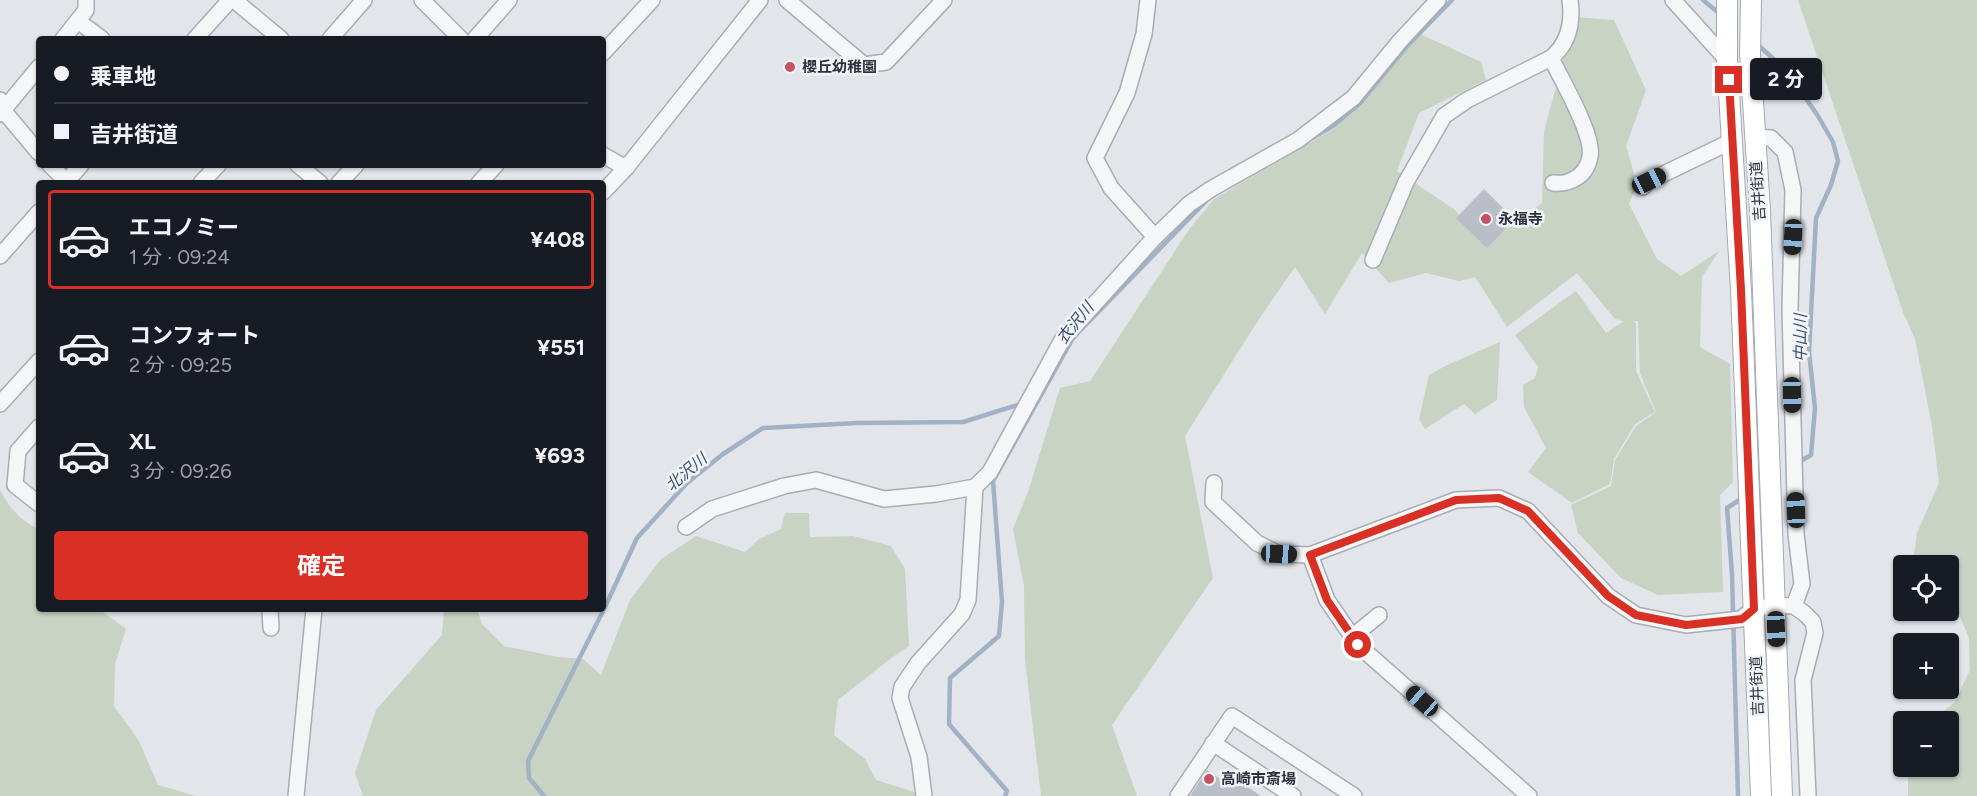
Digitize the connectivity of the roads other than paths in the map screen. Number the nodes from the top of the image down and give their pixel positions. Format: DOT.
graph roads {
  1 [pos="86,0"];
  2 [pos="232,0"];
  3 [pos="364,0"];
  4 [pos="422,0"];
  5 [pos="509,0"];
  6 [pos="652,0"];
  7 [pos="760,0"];
  8 [pos="787,0"];
  9 [pos="944,0"];
  10 [pos="1148,0"];
  11 [pos="1438,0"];
  12 [pos="1570,0"];
  13 [pos="1673,0"];
  14 [pos="1751,0"];
  15 [pos="1727,1"];
  16 [pos="78,21"];
  17 [pos="66,36"];
  18 [pos="98,36"];
  19 [pos="198,36"];
  20 [pos="277,36"];
  21 [pos="333,36"];
  22 [pos="458,36"];
  23 [pos="478,36"];
  24 [pos="606,50"];
  25 [pos="1551,58"];
  26 [pos="1727,60"];
  27 [pos="36,70"];
  28 [pos="1,108"];
  29 [pos="1754,137"];
  30 [pos="1732,141"];
  31 [pos="36,149"];
  32 [pos="606,157"];
  33 [pos="53,168"];
  34 [pos="78,168"];
  35 [pos="215,168"];
  36 [pos="302,168"];
  37 [pos="353,168"];
  38 [pos="493,168"];
  39 [pos="626,168"];
  40 [pos="63,180"];
  41 [pos="68,180"];
  42 [pos="204,180"];
  43 [pos="316,180"];
  44 [pos="342,180"];
  45 [pos="482,180"];
  46 [pos="1553,183"];
  47 [pos="1643,186"];
  48 [pos="606,189"];
  49 [pos="36,215"];
  50 [pos="1155,237"];
  51 [pos="0,256"];
  52 [pos="1373,260"];
  53 [pos="36,364"];
  54 [pos="0,404"];
  55 [pos="36,430"];
  56 [pos="1214,483"];
  57 [pos="975,487"];
  58 [pos="36,502"];
  59 [pos="686,527"];
  60 [pos="1310,555"];
  61 [pos="1785,606"];
  62 [pos="270,612"];
  63 [pos="314,612"];
  64 [pos="1748,614"];
  65 [pos="1379,615"];
  66 [pos="271,628"];
  67 [pos="1352,637"];
  68 [pos="1213,743"];
  69 [pos="296,796"];
  70 [pos="924,796"];
  71 [pos="1178,796"];
  72 [pos="1293,796"];
  73 [pos="1354,796"];
  74 [pos="1529,796"];
  75 [pos="1761,796"];
  76 [pos="1782,796"];
  77 [pos="1808,796"];
  1 -- 16 [label="street"];
  2 -- 19 [label="street"];
  2 -- 20 [label="street"];
  3 -- 21 [label="street"];
  4 -- 22 [label="street"];
  5 -- 23 [label="street"];
  6 -- 24 [label="street"];
  7 -- 39 [label="street"];
  8 -- 9 [label="street"];
  10 -- 50 [label="street"];
  11 -- 50 [label="street"];
  12 -- 25 [label="street"];
  13 -- 26 [label="street"];
  14 -- 29 [label="main road, 吉井街道"];
  15 -- 26 [label="main road, 吉井街道"];
  16 -- 17 [label="street"];
  16 -- 18 [label="street"];
  25 -- 46 [label="street"];
  25 -- 52 [label="street"];
  26 -- 30 [label="main road, 吉井街道"];
  27 -- 28 [label="street"];
  28 -- 31 [label="street"];
  29 -- 61 [label="main road, 吉井街道"];
  29 -- 61 [label="street"];
  30 -- 47 [label="street"];
  30 -- 64 [label="main road, 吉井街道"];
  32 -- 39 [label="street"];
  33 -- 40 [label="street"];
  34 -- 41 [label="street"];
  35 -- 42 [label="street"];
  36 -- 43 [label="street"];
  37 -- 44 [label="street"];
  38 -- 45 [label="street"];
  39 -- 48 [label="street"];
  49 -- 51 [label="street"];
  50 -- 57 [label="street"];
  53 -- 54 [label="street"];
  55 -- 58 [label="street"];
  56 -- 60 [label="street"];
  57 -- 59 [label="street"];
  57 -- 70 [label="street"];
  60 -- 64 [label="street"];
  60 -- 67 [label="street"];
  61 -- 64 [label="street"];
  61 -- 76 [label="main road, 吉井街道"];
  61 -- 77 [label="street"];
  62 -- 66 [label="street"];
  63 -- 69 [label="street"];
  64 -- 75 [label="main road, 吉井街道"];
  65 -- 67 [label="street"];
  67 -- 74 [label="street"];
  68 -- 71 [label="street"];
  68 -- 72 [label="street"];
  68 -- 73 [label="street"];
}
